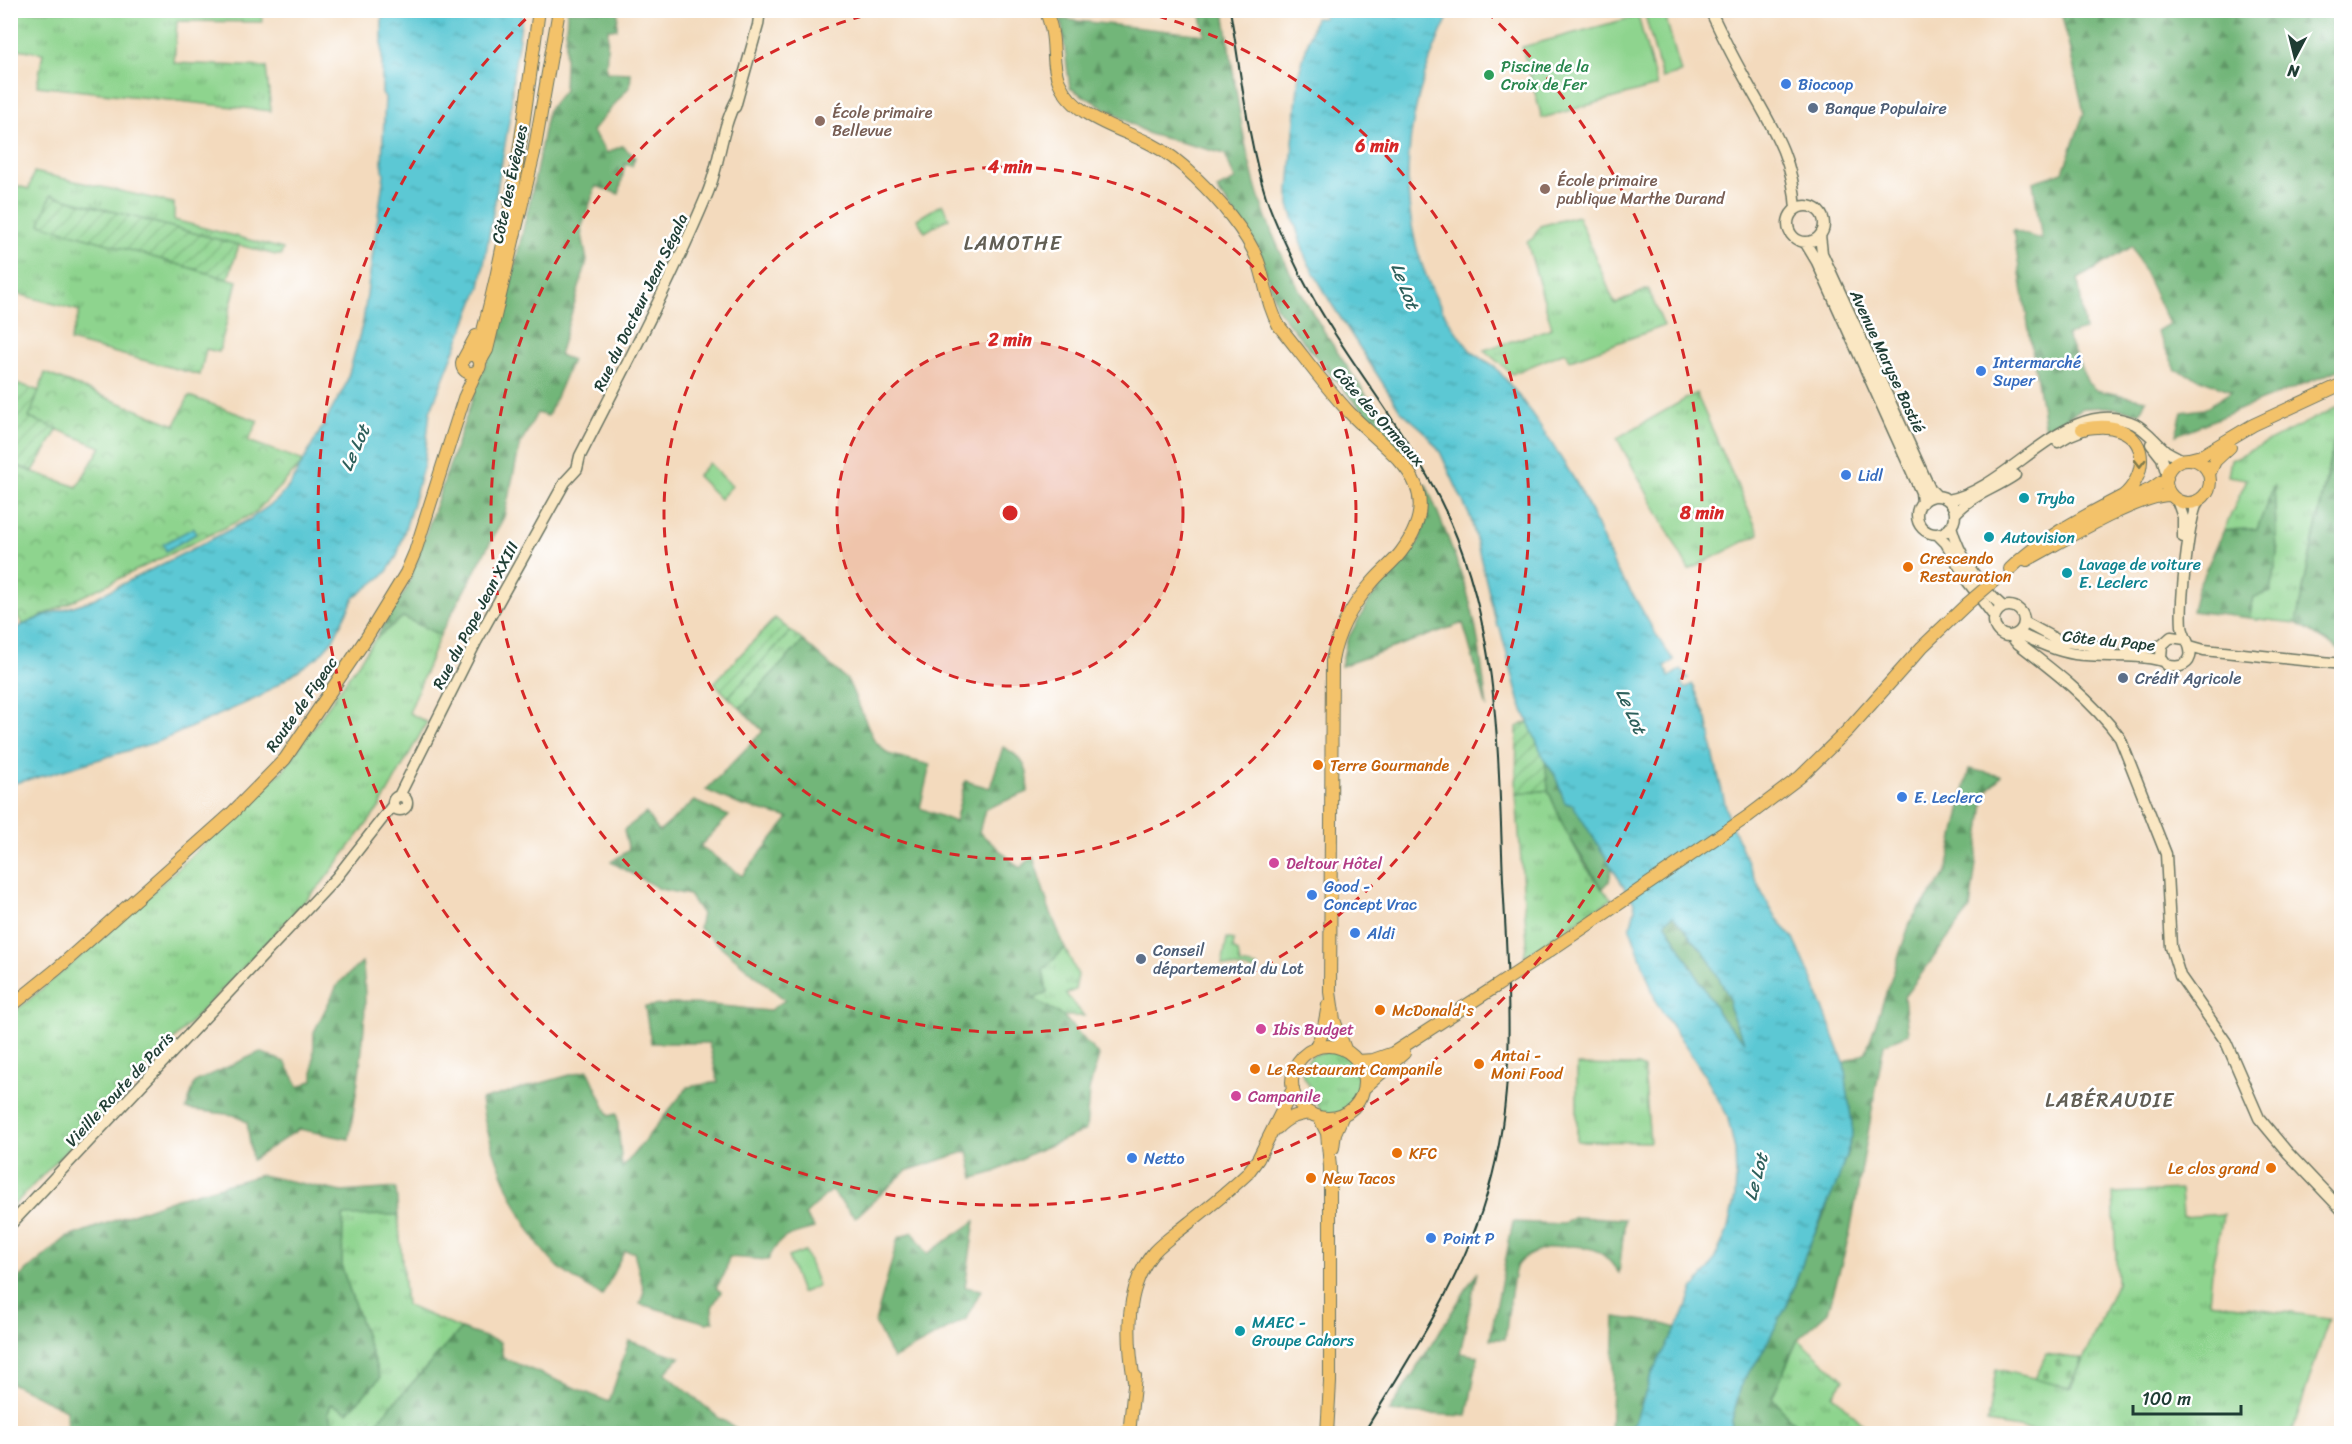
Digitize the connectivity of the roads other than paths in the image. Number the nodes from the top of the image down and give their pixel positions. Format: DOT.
graph roads {
  1 [pos="539,10"];
  2 [pos="560,10"];
  3 [pos="760,10"];
  4 [pos="1046,10"];
  5 [pos="1710,10"];
  6 [pos="1801,208"];
  7 [pos="1820,235"];
  8 [pos="1805,242"];
  9 [pos="472,364"];
  10 [pos="2342,387"];
  11 [pos="2082,429"];
  12 [pos="2186,460"];
  13 [pos="578,469"];
  14 [pos="2209,474"];
  15 [pos="2167,476"];
  16 [pos="1943,498"];
  17 [pos="2174,498"];
  18 [pos="2198,501"];
  19 [pos="1922,503"];
  20 [pos="1955,514"];
  21 [pos="1951,526"];
  22 [pos="1937,534"];
  23 [pos="2010,569"];
  24 [pos="2003,607"];
  25 [pos="1994,616"];
  26 [pos="2024,622"];
  27 [pos="2015,635"];
  28 [pos="2167,641"];
  29 [pos="2188,643"];
  30 [pos="2268,656"];
  31 [pos="2163,661"];
  32 [pos="2189,661"];
  33 [pos="2342,664"];
  34 [pos="248,973"];
  35 [pos="1330,992"];
  36 [pos="10,1007"];
  37 [pos="1437,1025"];
  38 [pos="1316,1048"];
  39 [pos="1346,1049"];
  40 [pos="1358,1061"];
  41 [pos="1364,1088"];
  42 [pos="1293,1089"];
  43 [pos="1315,1115"];
  44 [pos="1343,1115"];
  45 [pos="1270,1136"];
  46 [pos="1330,1167"];
  47 [pos="2342,1210"];
  48 [pos="10,1225"];
  49 [pos="1129,1434"];
  50 [pos="1327,1434"];
  1 -- 9 [label="main road"];
  2 -- 9 [label="main road, Côte des Évêques"];
  3 -- 13 [label="street, Rue du Docteur Jean Ségala"];
  4 -- 35 [label="main road, Côte des Ormeaux"];
  5 -- 6 [label="street, Avenue Maryse Bastié"];
  6 -- 7 [label="street, Avenue Maryse Bastié"];
  6 -- 8 [label="street, Avenue Maryse Bastié"];
  7 -- 8 [label="street"];
  7 -- 16 [label="street, Avenue Maryse Bastié"];
  8 -- 19 [label="street, Avenue Maryse Bastié"];
  9 -- 36 [label="main road, Route de Figeac"];
  10 -- 12 [label="main road"];
  10 -- 14 [label="main road"];
  11 -- 15 [label="street"];
  11 -- 20 [label="street"];
  11 -- 23 [label="main road, one-way"];
  12 -- 14 [label="main road"];
  12 -- 15 [label="main road"];
  12 -- 16 [label="street"];
  13 -- 34 [label="street, Rue du Pape Jean XXIII"];
  14 -- 18 [label="main road"];
  15 -- 17 [label="main road"];
  15 -- 23 [label="main road"];
  16 -- 19 [label="street"];
  16 -- 20 [label="street"];
  17 -- 18 [label="main road"];
  17 -- 23 [label="main road"];
  17 -- 28 [label="street"];
  18 -- 29 [label="street"];
  19 -- 22 [label="street"];
  20 -- 21 [label="street"];
  21 -- 22 [label="street"];
  21 -- 24 [label="street"];
  22 -- 25 [label="street"];
  23 -- 37 [label="main road, bridge"];
  24 -- 25 [label="street"];
  24 -- 26 [label="street"];
  25 -- 27 [label="street"];
  26 -- 27 [label="street"];
  26 -- 28 [label="street, Côte du Pape"];
  27 -- 31 [label="street, Côte du Pape"];
  27 -- 47 [label="street"];
  28 -- 29 [label="street"];
  28 -- 31 [label="street"];
  29 -- 30 [label="street"];
  29 -- 32 [label="street"];
  30 -- 32 [label="street"];
  30 -- 33 [label="street"];
  31 -- 32 [label="street"];
  34 -- 48 [label="street, Vieille Route de Paris"];
  35 -- 38 [label="main road, Côte des Ormeaux"];
  35 -- 39 [label="main road, Côte des Ormeaux"];
  37 -- 40 [label="main road"];
  37 -- 41 [label="main road"];
  38 -- 39 [label="main road"];
  38 -- 42 [label="main road"];
  39 -- 40 [label="main road"];
  40 -- 41 [label="main road"];
  41 -- 44 [label="main road"];
  42 -- 43 [label="main road"];
  42 -- 45 [label="main road"];
  43 -- 44 [label="main road"];
  43 -- 45 [label="main road"];
  43 -- 46 [label="main road"];
  44 -- 46 [label="main road"];
  45 -- 49 [label="main road"];
  46 -- 50 [label="main road"];
}
